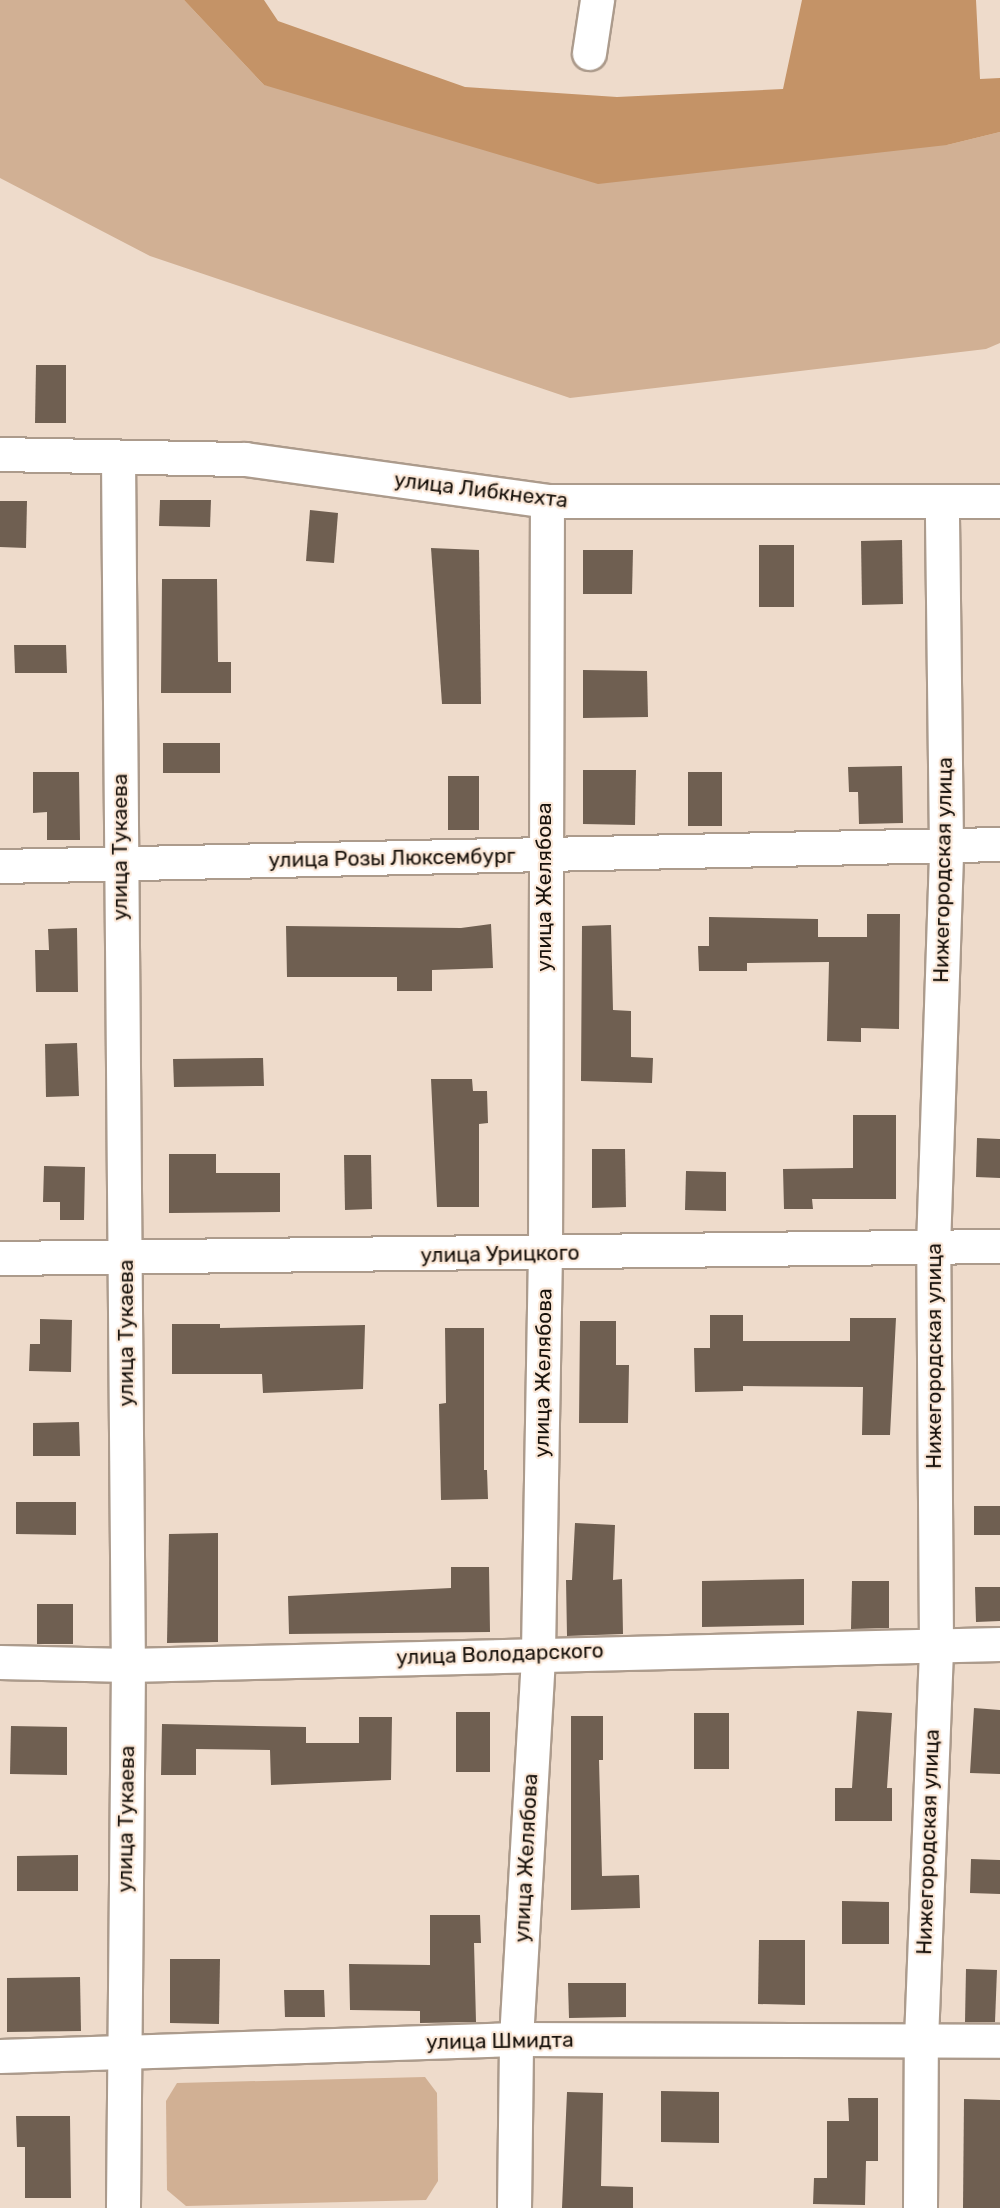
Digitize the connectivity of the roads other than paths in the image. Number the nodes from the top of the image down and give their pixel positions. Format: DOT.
graph roads {
  1 [pos="597,0"];
  2 [pos="589,53"];
  3 [pos="0,454"];
  4 [pos="118,457"];
  5 [pos="547,501"];
  6 [pos="1000,501"];
  7 [pos="942,504"];
  8 [pos="1000,844"];
  9 [pos="946,845"];
  10 [pos="544,855"];
  11 [pos="119,863"];
  12 [pos="0,866"];
  13 [pos="1000,1246"];
  14 [pos="933,1247"];
  15 [pos="545,1254"];
  16 [pos="126,1257"];
  17 [pos="0,1258"];
  18 [pos="936,1644"];
  19 [pos="1000,1644"];
  20 [pos="538,1652"];
  21 [pos="0,1662"];
  22 [pos="128,1665"];
  23 [pos="516,2039"];
  24 [pos="921,2040"];
  25 [pos="1000,2041"];
  26 [pos="123,2055"];
  27 [pos="0,2056"];
  28 [pos="123,2208"];
  29 [pos="514,2208"];
  30 [pos="920,2208"];
  1 -- 2 [label="street"];
  3 -- 4 [label="street, улица Либкнехта"];
  4 -- 5 [label="street, улица Либкнехта"];
  4 -- 11 [label="street, улица Тукаева"];
  5 -- 7 [label="street, улица Либкнехта"];
  5 -- 10 [label="street, улица Желябова"];
  6 -- 7 [label="street, улица Либкнехта"];
  7 -- 9 [label="street, Нижегородская улица"];
  8 -- 9 [label="street, улица Розы Люксембург"];
  9 -- 10 [label="street, улица Розы Люксембург"];
  9 -- 14 [label="street, Нижегородская улица"];
  10 -- 11 [label="street, улица Розы Люксембург"];
  10 -- 15 [label="street, улица Желябова"];
  11 -- 12 [label="street, улица Розы Люксембург"];
  11 -- 16 [label="street, улица Тукаева"];
  13 -- 14 [label="street, улица Урицкого"];
  14 -- 15 [label="street, улица Урицкого"];
  14 -- 18 [label="street, Нижегородская улица"];
  15 -- 16 [label="street, улица Урицкого"];
  15 -- 20 [label="street, улица Желябова"];
  16 -- 17 [label="street, улица Урицкого"];
  16 -- 22 [label="street, улица Тукаева"];
  18 -- 19 [label="street, улица Володарского"];
  18 -- 20 [label="street, улица Володарского"];
  18 -- 24 [label="street, Нижегородская улица"];
  20 -- 22 [label="street, улица Володарского"];
  20 -- 23 [label="street, улица Желябова"];
  21 -- 22 [label="street, улица Володарского"];
  22 -- 26 [label="street, улица Тукаева"];
  23 -- 24 [label="street, улица Шмидта"];
  23 -- 26 [label="street, улица Шмидта"];
  23 -- 29 [label="street, улица Желябова"];
  24 -- 25 [label="street, улица Шмидта"];
  24 -- 30 [label="street, Нижегородская улица"];
  26 -- 27 [label="street, улица Шмидта"];
  26 -- 28 [label="street, улица Тукаева"];
}
